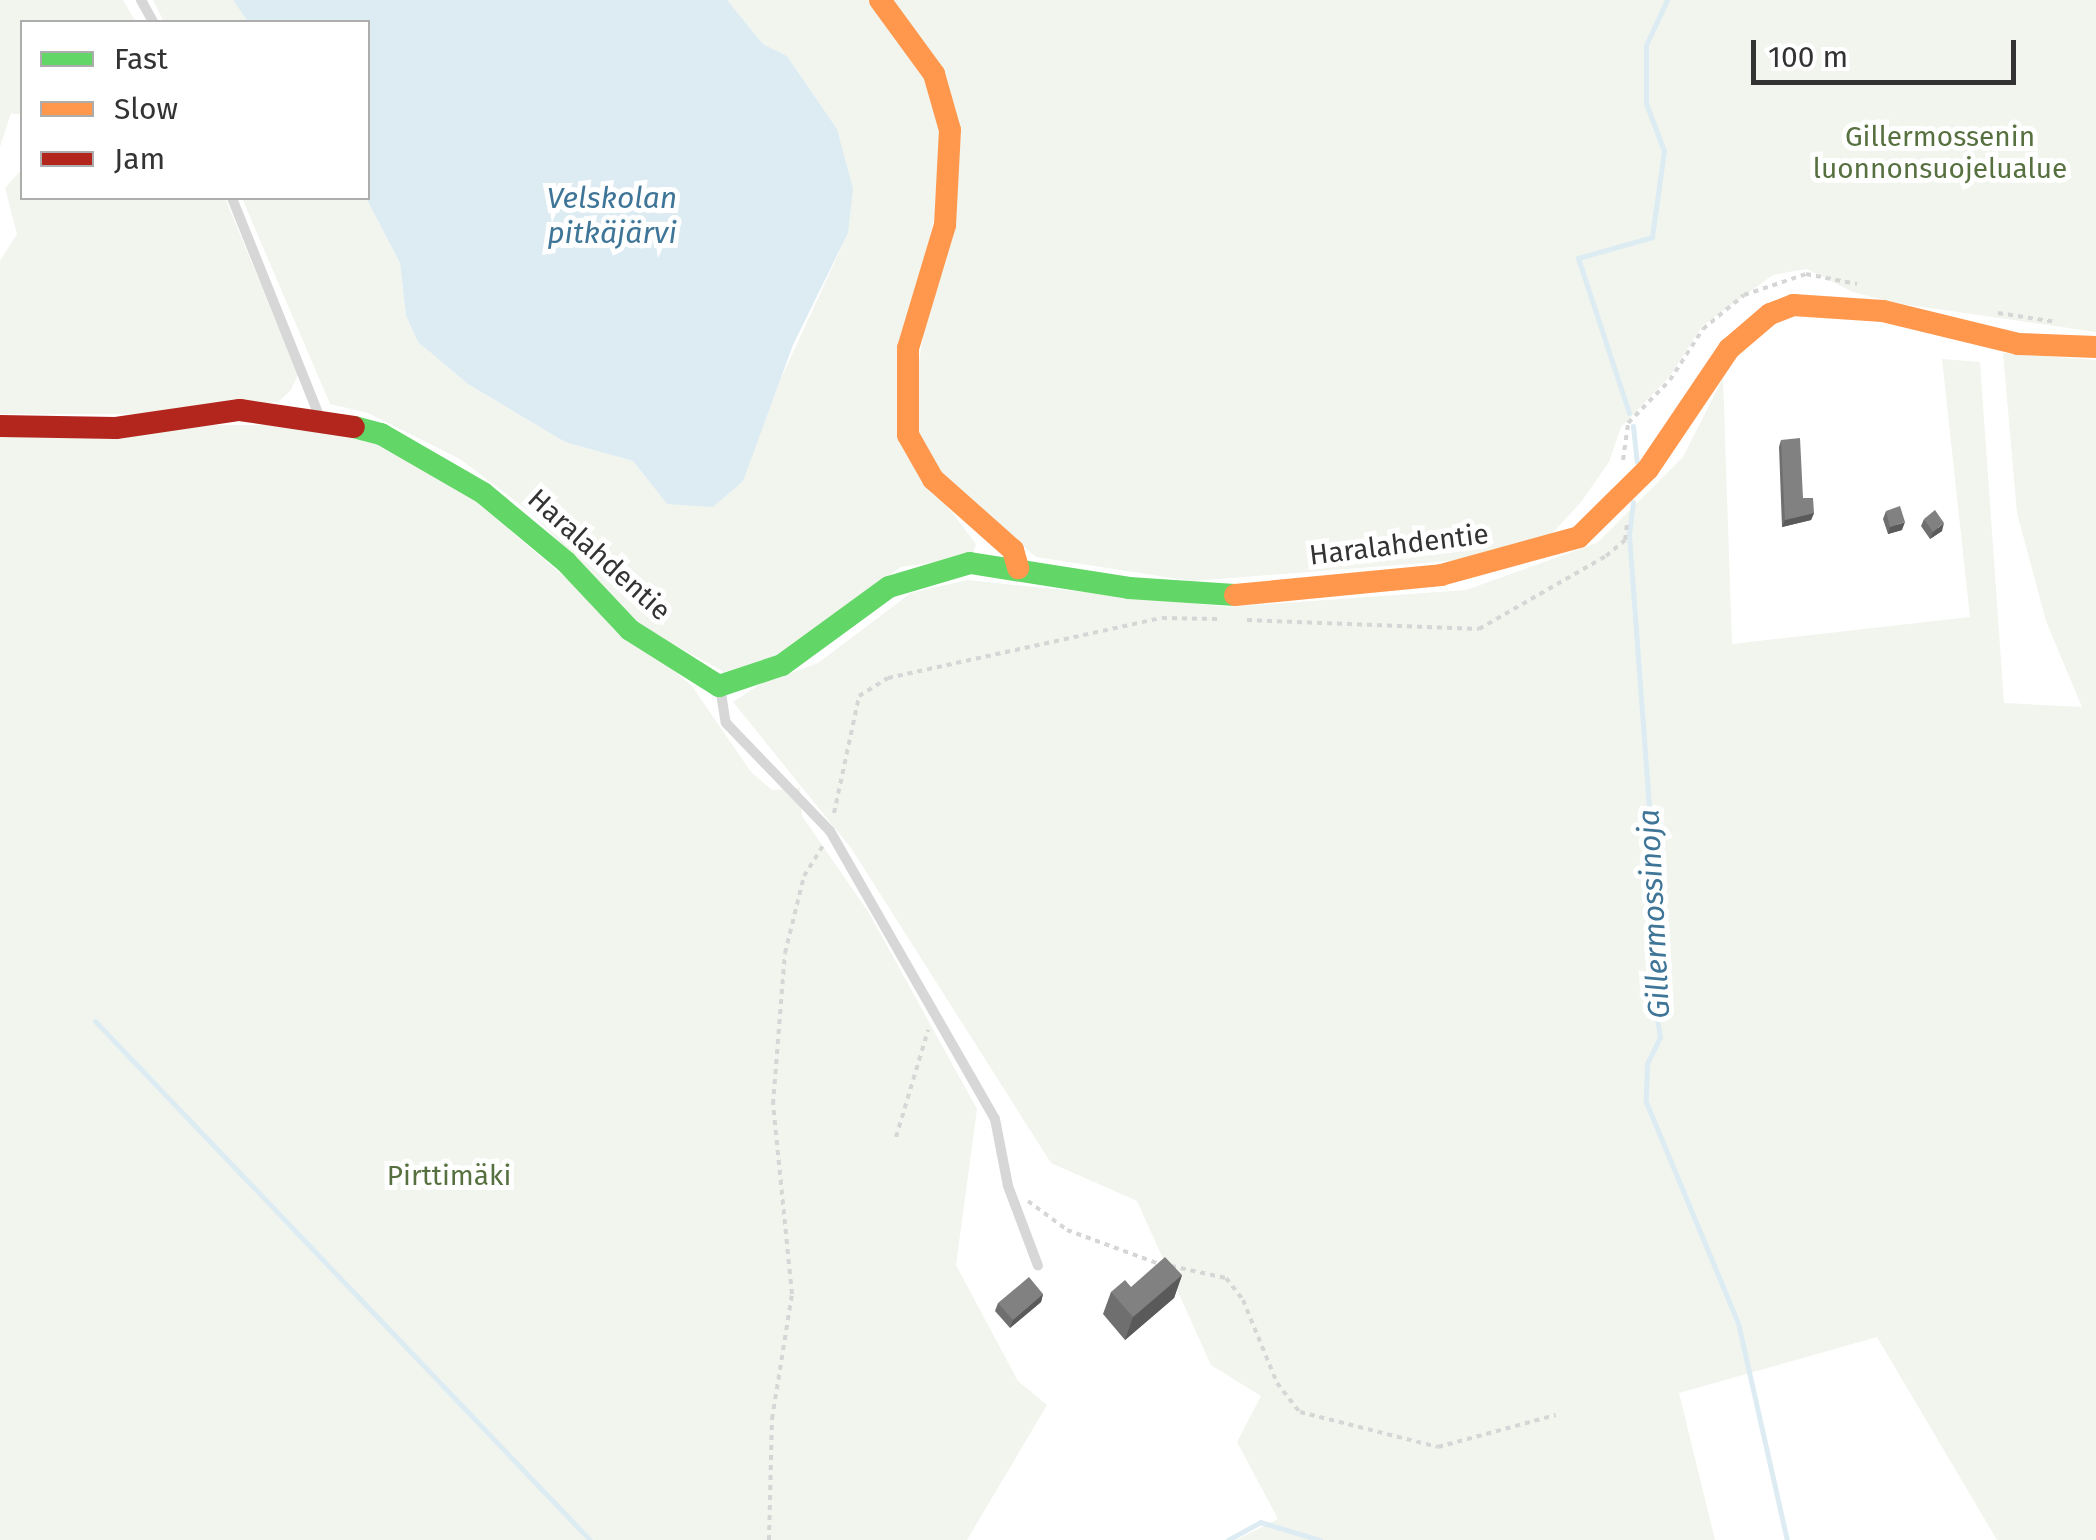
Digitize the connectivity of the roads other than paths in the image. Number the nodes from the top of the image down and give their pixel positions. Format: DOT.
graph roads {
  1 [pos="880,0"];
  2 [pos="233,200"];
  3 [pos="2086,347"];
  4 [pos="320,418"];
  5 [pos="0,426"];
  6 [pos="1018,568"];
  7 [pos="720,686"];
  8 [pos="1038,1266"];
  1 -- 6 [label="street"];
  2 -- 4 [label="lane"];
  3 -- 6 [label="street, Haralahdentie"];
  4 -- 5 [label="street, Haralahdentie"];
  4 -- 7 [label="street, Haralahdentie"];
  6 -- 7 [label="street, Haralahdentie"];
  7 -- 8 [label="lane"];
}
